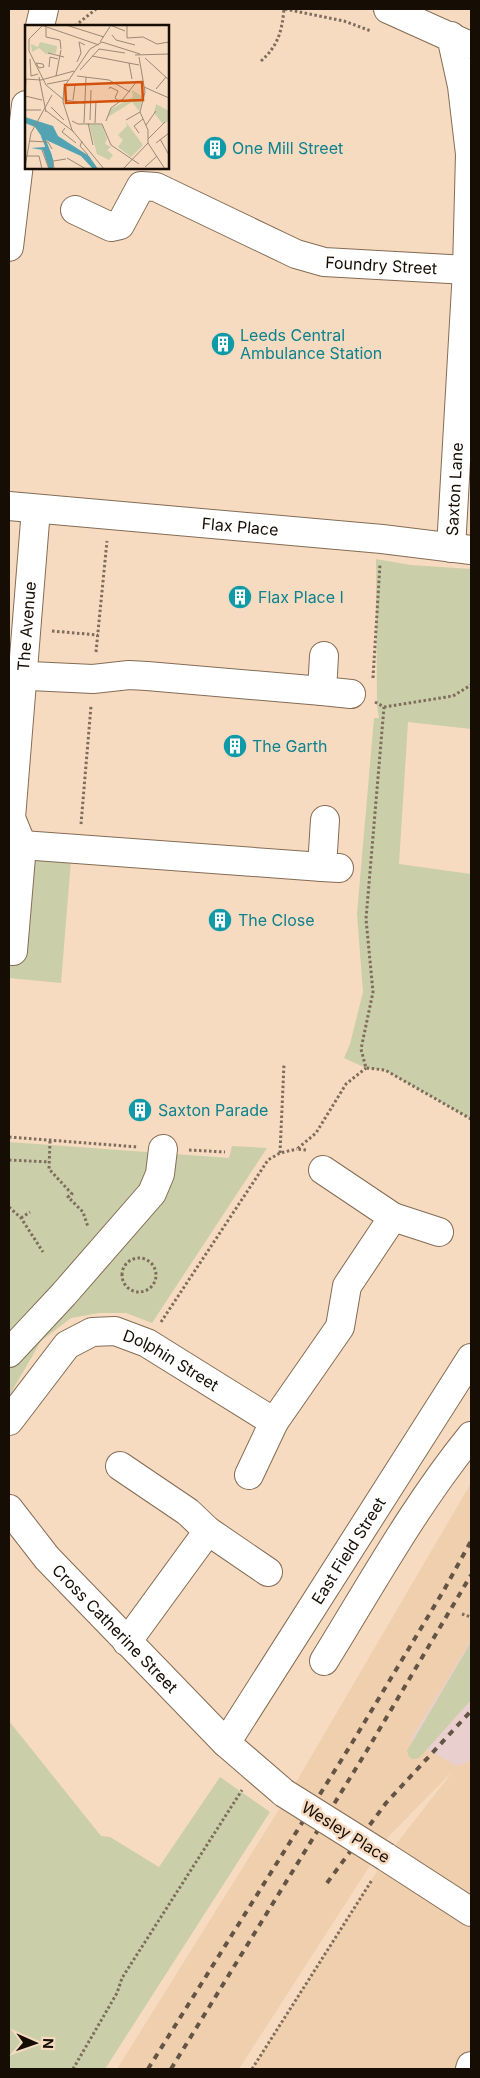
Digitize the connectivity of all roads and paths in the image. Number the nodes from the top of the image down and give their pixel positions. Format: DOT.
graph roads {
  1 [pos="44,9"];
  2 [pos="96,9"];
  3 [pos="285,9"];
  4 [pos="388,9"];
  5 [pos="40,25"];
  6 [pos="76,25"];
  7 [pos="375,32"];
  8 [pos="461,41"];
  9 [pos="261,61"];
  10 [pos="20,114"];
  11 [pos="471,153"];
  12 [pos="470,188"];
  13 [pos="75,210"];
  14 [pos="9,247"];
  15 [pos="467,270"];
  16 [pos="9,506"];
  17 [pos="36,509"];
  18 [pos="382,539"];
  19 [pos="461,549"];
  20 [pos="324,656"];
  21 [pos="16,675"];
  22 [pos="471,685"];
  23 [pos="322,691"];
  24 [pos="365,691"];
  25 [pos="384,707"];
  26 [pos="10,818"];
  27 [pos="325,820"];
  28 [pos="21,854"];
  29 [pos="12,951"];
  30 [pos="284,1064"];
  31 [pos="366,1068"];
  32 [pos="471,1119"];
  33 [pos="9,1137"];
  34 [pos="50,1141"];
  35 [pos="163,1148"];
  36 [pos="297,1149"];
  37 [pos="225,1152"];
  38 [pos="280,1153"];
  39 [pos="9,1160"];
  40 [pos="49,1162"];
  41 [pos="323,1170"];
  42 [pos="9,1208"];
  43 [pos="30,1212"];
  44 [pos="393,1217"];
  45 [pos="21,1218"];
  46 [pos="439,1232"];
  47 [pos="110,1242"];
  48 [pos="43,1252"];
  49 [pos="129,1260"];
  50 [pos="147,1343"];
  51 [pos="9,1353"];
  52 [pos="471,1358"];
  53 [pos="9,1421"];
  54 [pos="274,1422"];
  55 [pos="471,1436"];
  56 [pos="120,1466"];
  57 [pos="249,1475"];
  58 [pos="9,1508"];
  59 [pos="208,1531"];
  60 [pos="268,1572"];
  61 [pos="462,1614"];
  62 [pos="471,1617"];
  63 [pos="127,1642"];
  64 [pos="324,1661"];
  65 [pos="226,1744"];
  66 [pos="256,1768"];
  67 [pos="386,1857"];
  68 [pos="471,1912"];
  69 [pos="471,2066"];
  70 [pos="73,2069"];
  71 [pos="252,2069"];
  72 [pos="470,2069"];
  1 -- 5 [label="main road"];
  2 -- 6 [label="path"];
  3 -- 7 [label="path"];
  3 -- 9 [label="path"];
  4 -- 8 [label="main road"];
  8 -- 11 [label="main road, Saxton Lane"];
  10 -- 14 [label="main road"];
  11 -- 12 [label="main road, Saxton Lane"];
  12 -- 15 [label="main road, Saxton Lane"];
  13 -- 15 [label="main road, Foundry Street"];
  15 -- 19 [label="main road, Saxton Lane"];
  16 -- 17 [label="main road, Flax Place"];
  17 -- 18 [label="main road, Flax Place"];
  17 -- 21 [label="main road, The Avenue"];
  18 -- 19 [label="main road, Flax Place"];
  18 -- 24 [label="path"];
  20 -- 23 [label="main road"];
  21 -- 23 [label="main road"];
  21 -- 26 [label="main road, The Avenue"];
  22 -- 25 [label="path"];
  23 -- 24 [label="main road"];
  24 -- 25 [label="path"];
  25 -- 31 [label="path"];
  26 -- 28 [label="main road, The Avenue"];
  27 -- 28 [label="main road"];
  28 -- 29 [label="main road, The Avenue"];
  30 -- 38 [label="path"];
  31 -- 32 [label="path"];
  31 -- 36 [label="path"];
  33 -- 34 [label="path"];
  34 -- 35 [label="path"];
  34 -- 40 [label="path"];
  35 -- 37 [label="path"];
  35 -- 47 [label="main road"];
  36 -- 38 [label="path"];
  36 -- 41 [label="path"];
  38 -- 50 [label="path"];
  39 -- 40 [label="path"];
  40 -- 47 [label="path"];
  41 -- 44 [label="main road"];
  42 -- 45 [label="path"];
  43 -- 45 [label="path"];
  44 -- 46 [label="main road"];
  44 -- 54 [label="main road"];
  45 -- 48 [label="path"];
  47 -- 49 [label="path"];
  47 -- 51 [label="main road"];
  49 -- 49 [label="path"];
  50 -- 53 [label="main road, Dolphin Street"];
  50 -- 54 [label="main road, Dolphin Street"];
  52 -- 65 [label="main road, East Field Street"];
  54 -- 57 [label="main road"];
  55 -- 64 [label="main road"];
  56 -- 59 [label="main road"];
  58 -- 63 [label="main road, Cross Catherine Street"];
  59 -- 60 [label="main road"];
  59 -- 63 [label="main road"];
  61 -- 62 [label="path"];
  63 -- 65 [label="main road, Cross Catherine Street"];
  65 -- 66 [label="main road, Wesley Place"];
  66 -- 67 [label="main road, Wesley Place, bridge"];
  66 -- 70 [label="path"];
  67 -- 68 [label="main road, Wesley Place"];
  67 -- 71 [label="path"];
  69 -- 72 [label="main road"];
}
